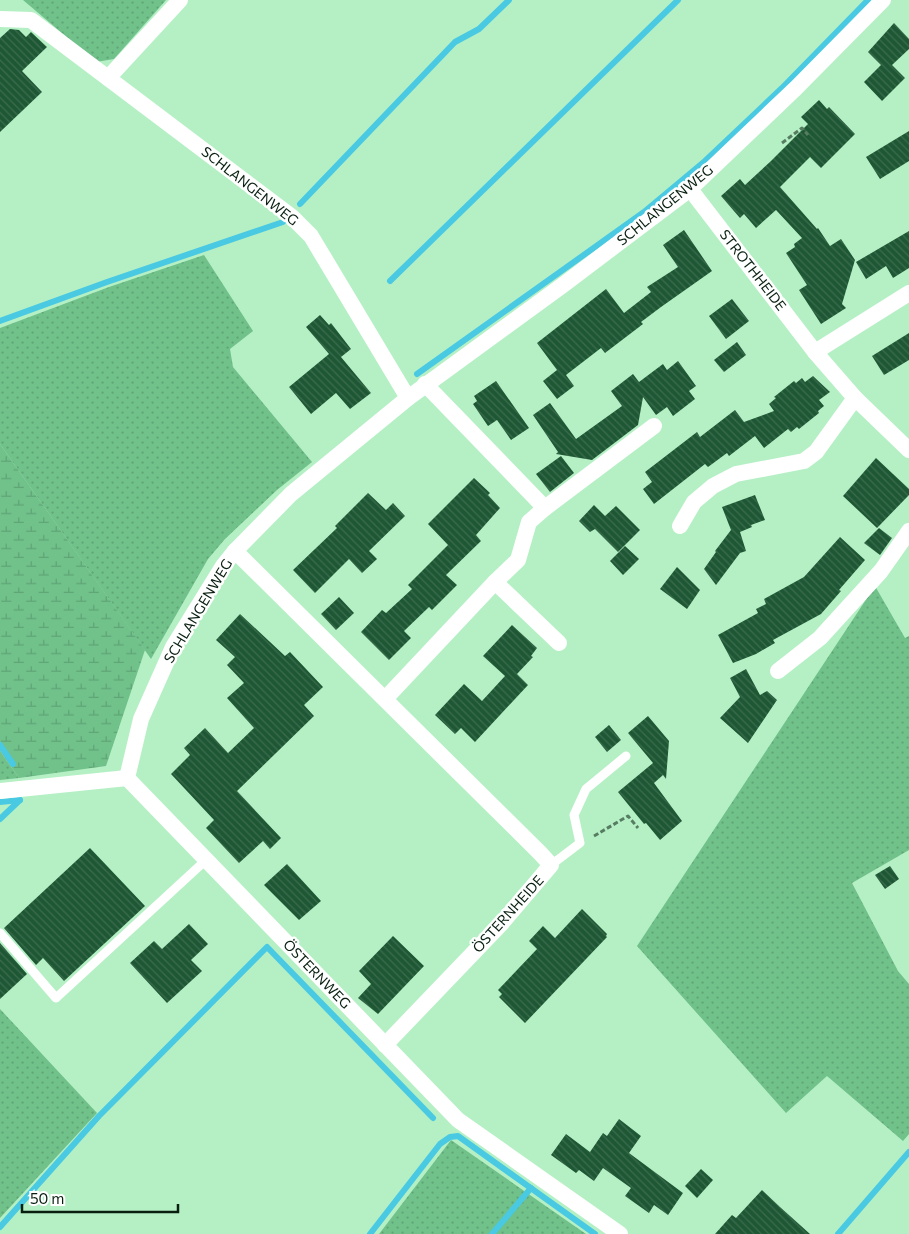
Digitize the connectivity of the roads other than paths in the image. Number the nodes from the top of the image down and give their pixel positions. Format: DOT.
graph roads {
  1 [pos="180,0"];
  2 [pos="883,0"];
  3 [pos="0,19"];
  4 [pos="108,78"];
  5 [pos="690,189"];
  6 [pos="909,293"];
  7 [pos="815,352"];
  8 [pos="425,384"];
  9 [pos="408,398"];
  10 [pos="855,398"];
  11 [pos="654,426"];
  12 [pos="909,450"];
  13 [pos="546,508"];
  14 [pos="680,526"];
  15 [pos="909,531"];
  16 [pos="235,551"];
  17 [pos="496,582"];
  18 [pos="559,643"];
  19 [pos="778,671"];
  20 [pos="385,699"];
  21 [pos="626,756"];
  22 [pos="127,778"];
  23 [pos="0,791"];
  24 [pos="206,860"];
  25 [pos="550,865"];
  26 [pos="0,933"];
  27 [pos="386,1045"];
  28 [pos="620,1234"];
  1 -- 4 [label="street"];
  2 -- 5 [label="street, SCHLANGENWEG"];
  3 -- 4 [label="street, SCHLANGENWEG"];
  4 -- 9 [label="street, SCHLANGENWEG"];
  5 -- 7 [label="street, STROTHHEIDE"];
  5 -- 8 [label="street, SCHLANGENWEG"];
  6 -- 7 [label="street"];
  7 -- 10 [label="street, STROTHHEIDE"];
  8 -- 9 [label="street, SCHLANGENWEG"];
  8 -- 13 [label="street"];
  9 -- 16 [label="street, SCHLANGENWEG"];
  10 -- 12 [label="street, STROTHHEIDE"];
  10 -- 14 [label="street"];
  11 -- 13 [label="street"];
  13 -- 17 [label="street"];
  15 -- 19 [label="street"];
  16 -- 20 [label="street, ÖSTERNHEIDE"];
  16 -- 22 [label="street, SCHLANGENWEG"];
  17 -- 18 [label="street"];
  17 -- 20 [label="street"];
  20 -- 25 [label="street, ÖSTERNHEIDE"];
  21 -- 25 [label="lane"];
  22 -- 23 [label="street"];
  22 -- 24 [label="street, ÖSTERNWEG"];
  24 -- 26 [label="lane"];
  24 -- 27 [label="street, ÖSTERNWEG"];
  25 -- 27 [label="street, ÖSTERNHEIDE"];
  27 -- 28 [label="street, ÖSTERNWEG"];
}
